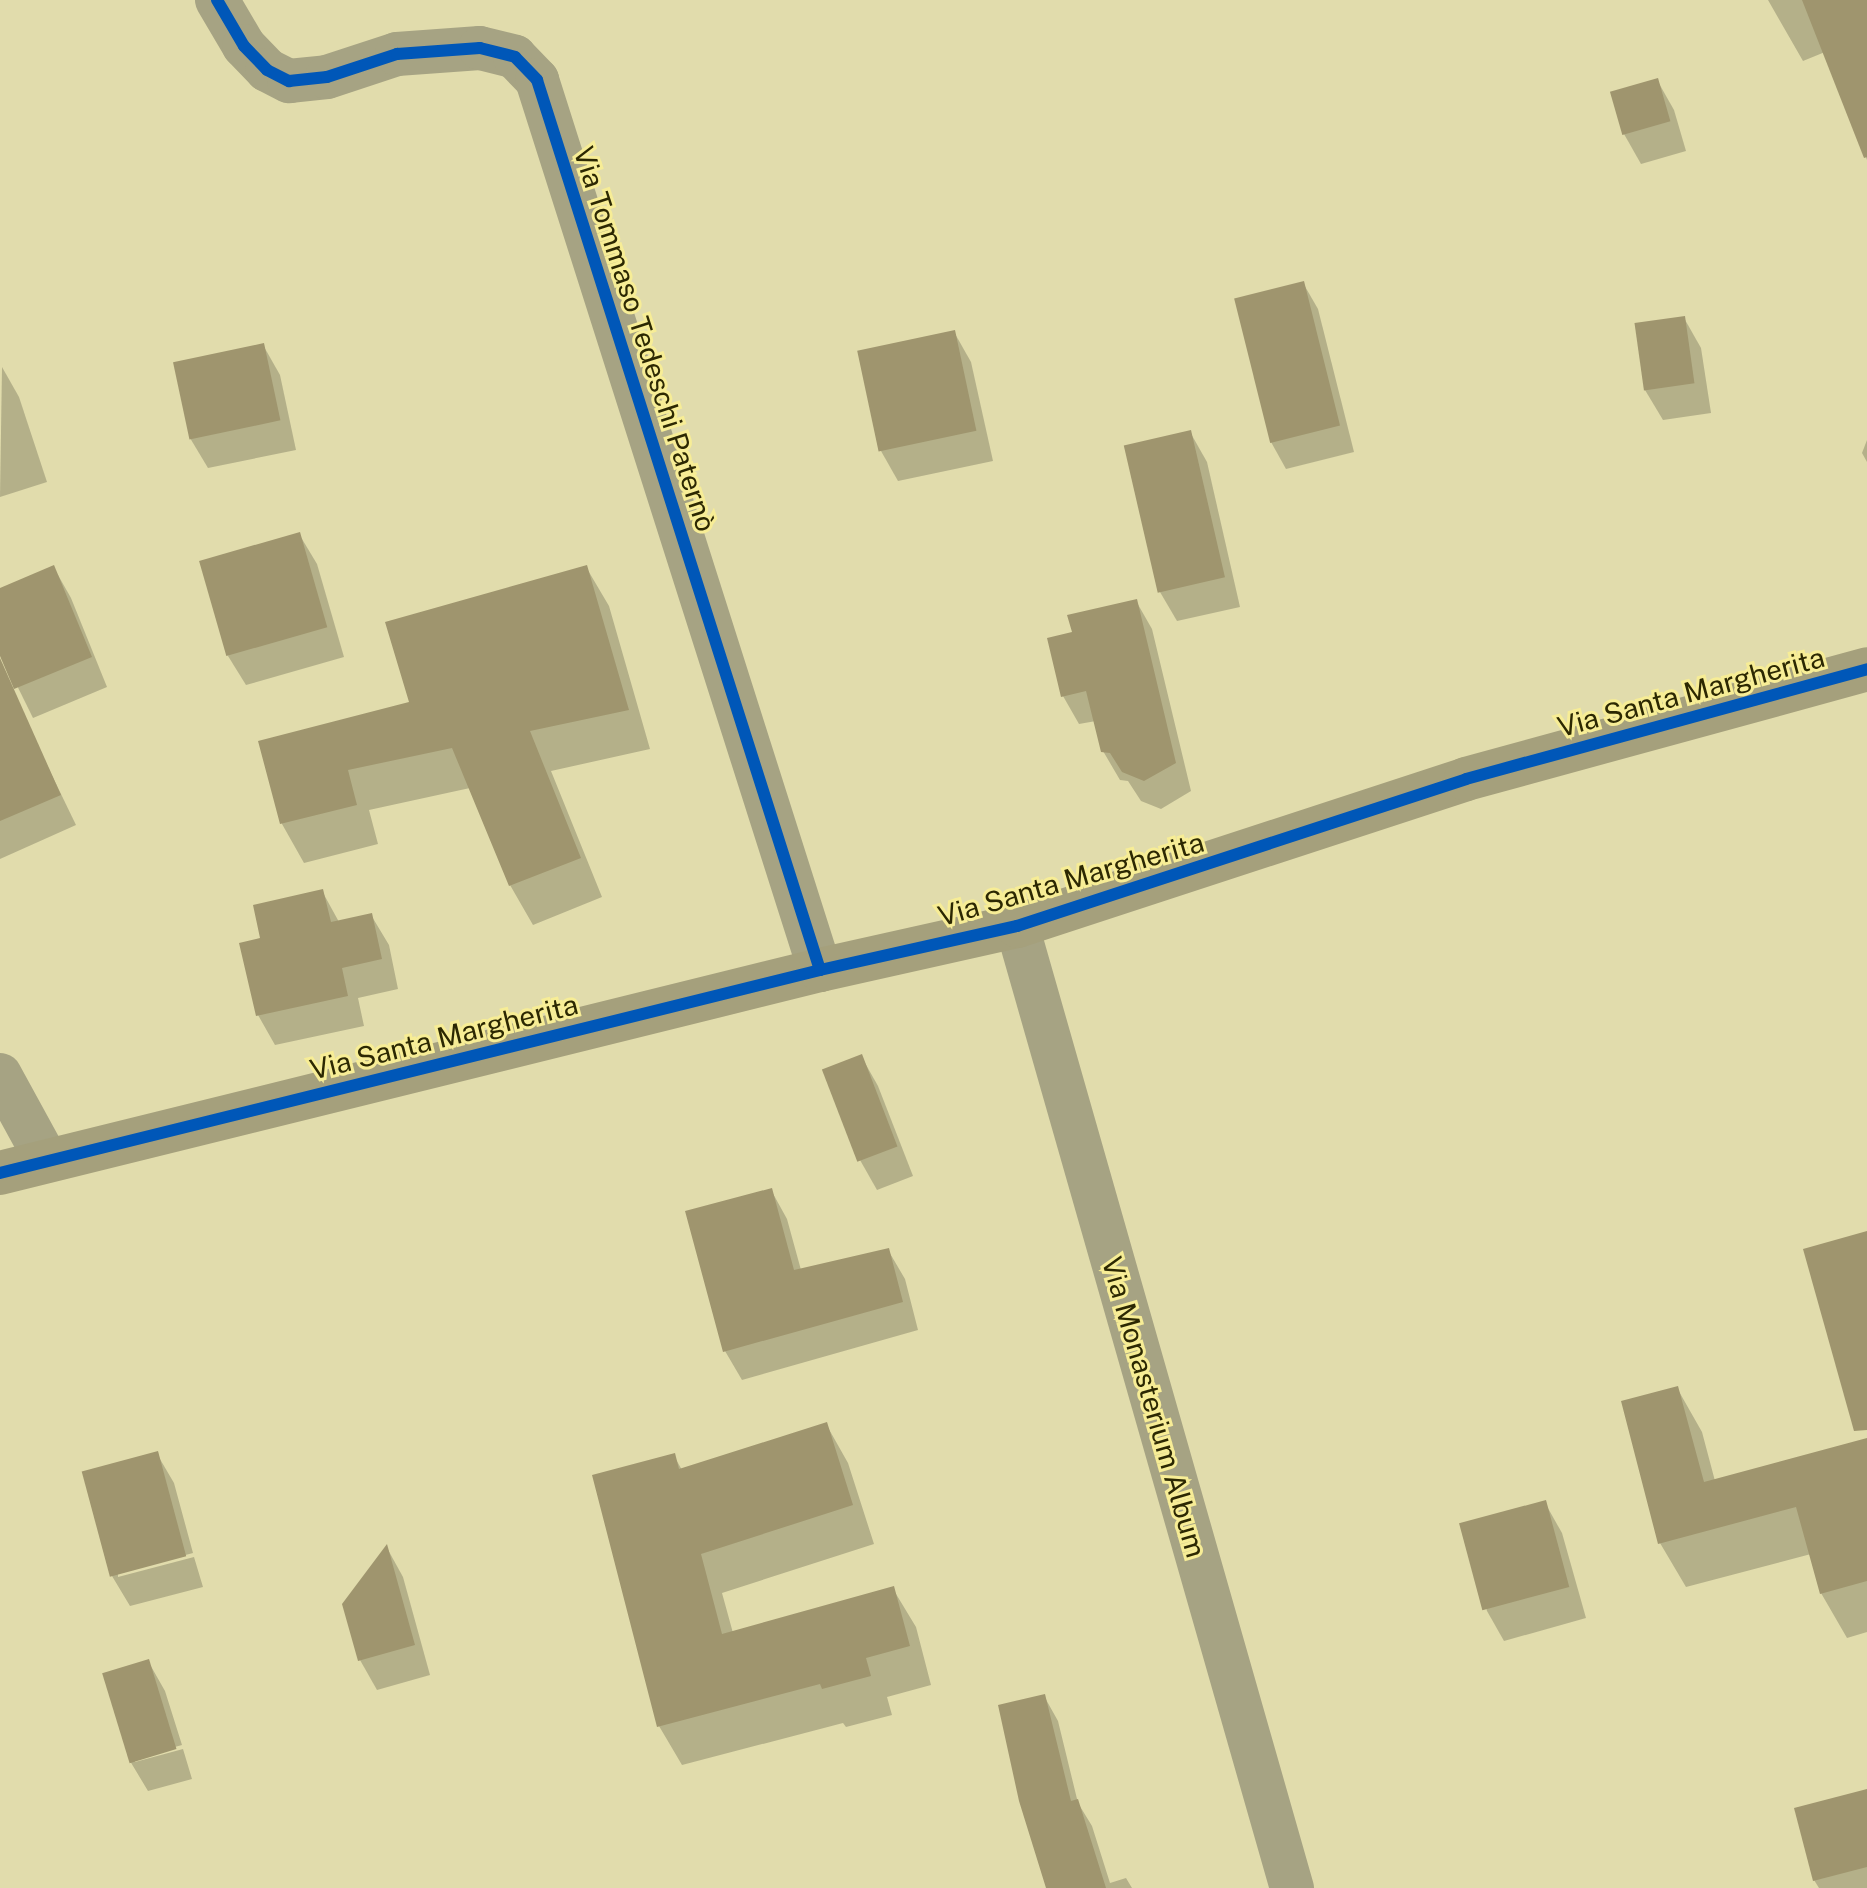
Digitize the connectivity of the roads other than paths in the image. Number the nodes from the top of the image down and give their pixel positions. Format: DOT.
graph roads {
  1 [pos="217,0"];
  2 [pos="1867,669"];
  3 [pos="1017,926"];
  4 [pos="820,970"];
  5 [pos="0,1075"];
  6 [pos="46,1159"];
  7 [pos="0,1173"];
  8 [pos="1292,1888"];
  1 -- 4 [label="street, Via Tommaso Tedeschi Paternò"];
  2 -- 3 [label="street, Via Santa Margherita"];
  3 -- 4 [label="street, Via Santa Margherita"];
  3 -- 8 [label="street, Via Monasterium Album"];
  4 -- 6 [label="street, Via Santa Margherita"];
  5 -- 6 [label="street"];
  6 -- 7 [label="street, Via Santa Margherita"];
}
